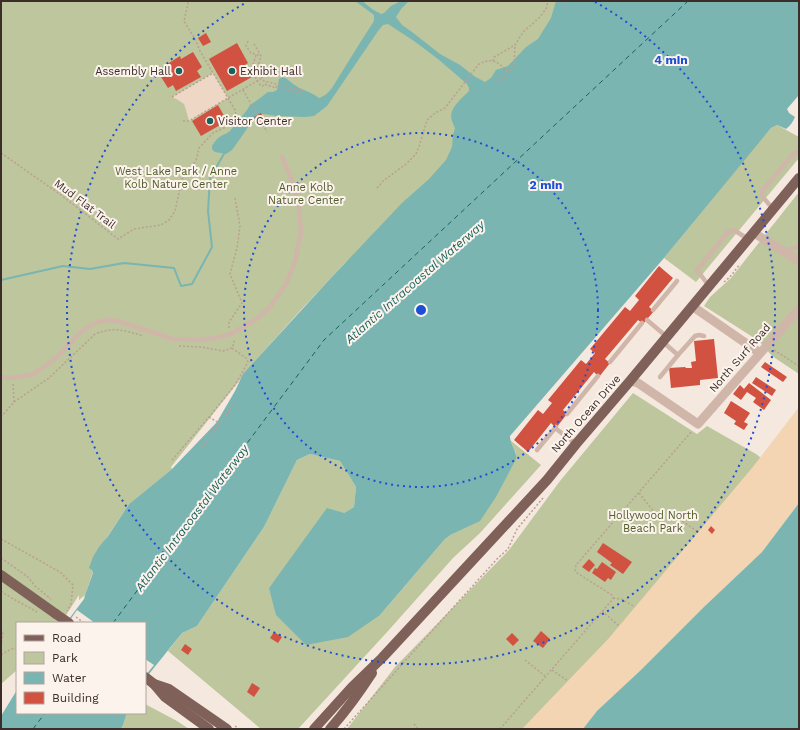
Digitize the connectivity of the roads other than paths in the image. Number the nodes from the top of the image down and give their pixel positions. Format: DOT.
graph roads {
  1 [pos="799,152"];
  2 [pos="282,157"];
  3 [pos="799,178"];
  4 [pos="773,209"];
  5 [pos="751,236"];
  6 [pos="799,246"];
  7 [pos="784,252"];
  8 [pos="799,261"];
  9 [pos="677,281"];
  10 [pos="709,286"];
  11 [pos="692,306"];
  12 [pos="799,309"];
  13 [pos="653,310"];
  14 [pos="704,336"];
  15 [pos="665,340"];
  16 [pos="760,353"];
  17 [pos="678,355"];
  18 [pos="610,362"];
  19 [pos="598,376"];
  20 [pos="1,377"];
  21 [pos="660,377"];
  22 [pos="630,381"];
  23 [pos="567,414"];
  24 [pos="576,444"];
  25 [pos="537,450"];
  26 [pos="1,575"];
  27 [pos="68,622"];
  28 [pos="382,658"];
  29 [pos="146,678"];
  30 [pos="154,684"];
  31 [pos="209,729"];
  32 [pos="227,729"];
  33 [pos="314,729"];
  34 [pos="330,729"];
  1 -- 4 [label="lane"];
  2 -- 20 [label="lane"];
  3 -- 4 [label="main road, North Ocean Drive"];
  4 -- 5 [label="main road, North Ocean Drive"];
  5 -- 7 [label="street"];
  5 -- 10 [label="main road, North Ocean Drive"];
  5 -- 10 [label="lane"];
  6 -- 7 [label="lane"];
  7 -- 8 [label="street"];
  9 -- 13 [label="lane"];
  10 -- 11 [label="main road, North Ocean Drive"];
  11 -- 15 [label="main road, North Ocean Drive"];
  11 -- 16 [label="street"];
  12 -- 16 [label="street, North Surf Road"];
  14 -- 17 [label="lane"];
  15 -- 17 [label="lane"];
  15 -- 18 [label="lane"];
  15 -- 22 [label="main road, North Ocean Drive"];
  16 -- 22 [label="street, North Surf Road"];
  17 -- 21 [label="lane"];
  19 -- 23 [label="lane"];
  22 -- 24 [label="main road, North Ocean Drive"];
  24 -- 25 [label="lane"];
  24 -- 28 [label="main road, North Ocean Drive"];
  26 -- 27 [label="main road, bridge"];
  28 -- 33 [label="main road, North Ocean Drive"];
  28 -- 34 [label="main road, North Ocean Drive"];
  29 -- 30 [label="main road"];
  30 -- 31 [label="main road"];
  30 -- 32 [label="main road"];
}
